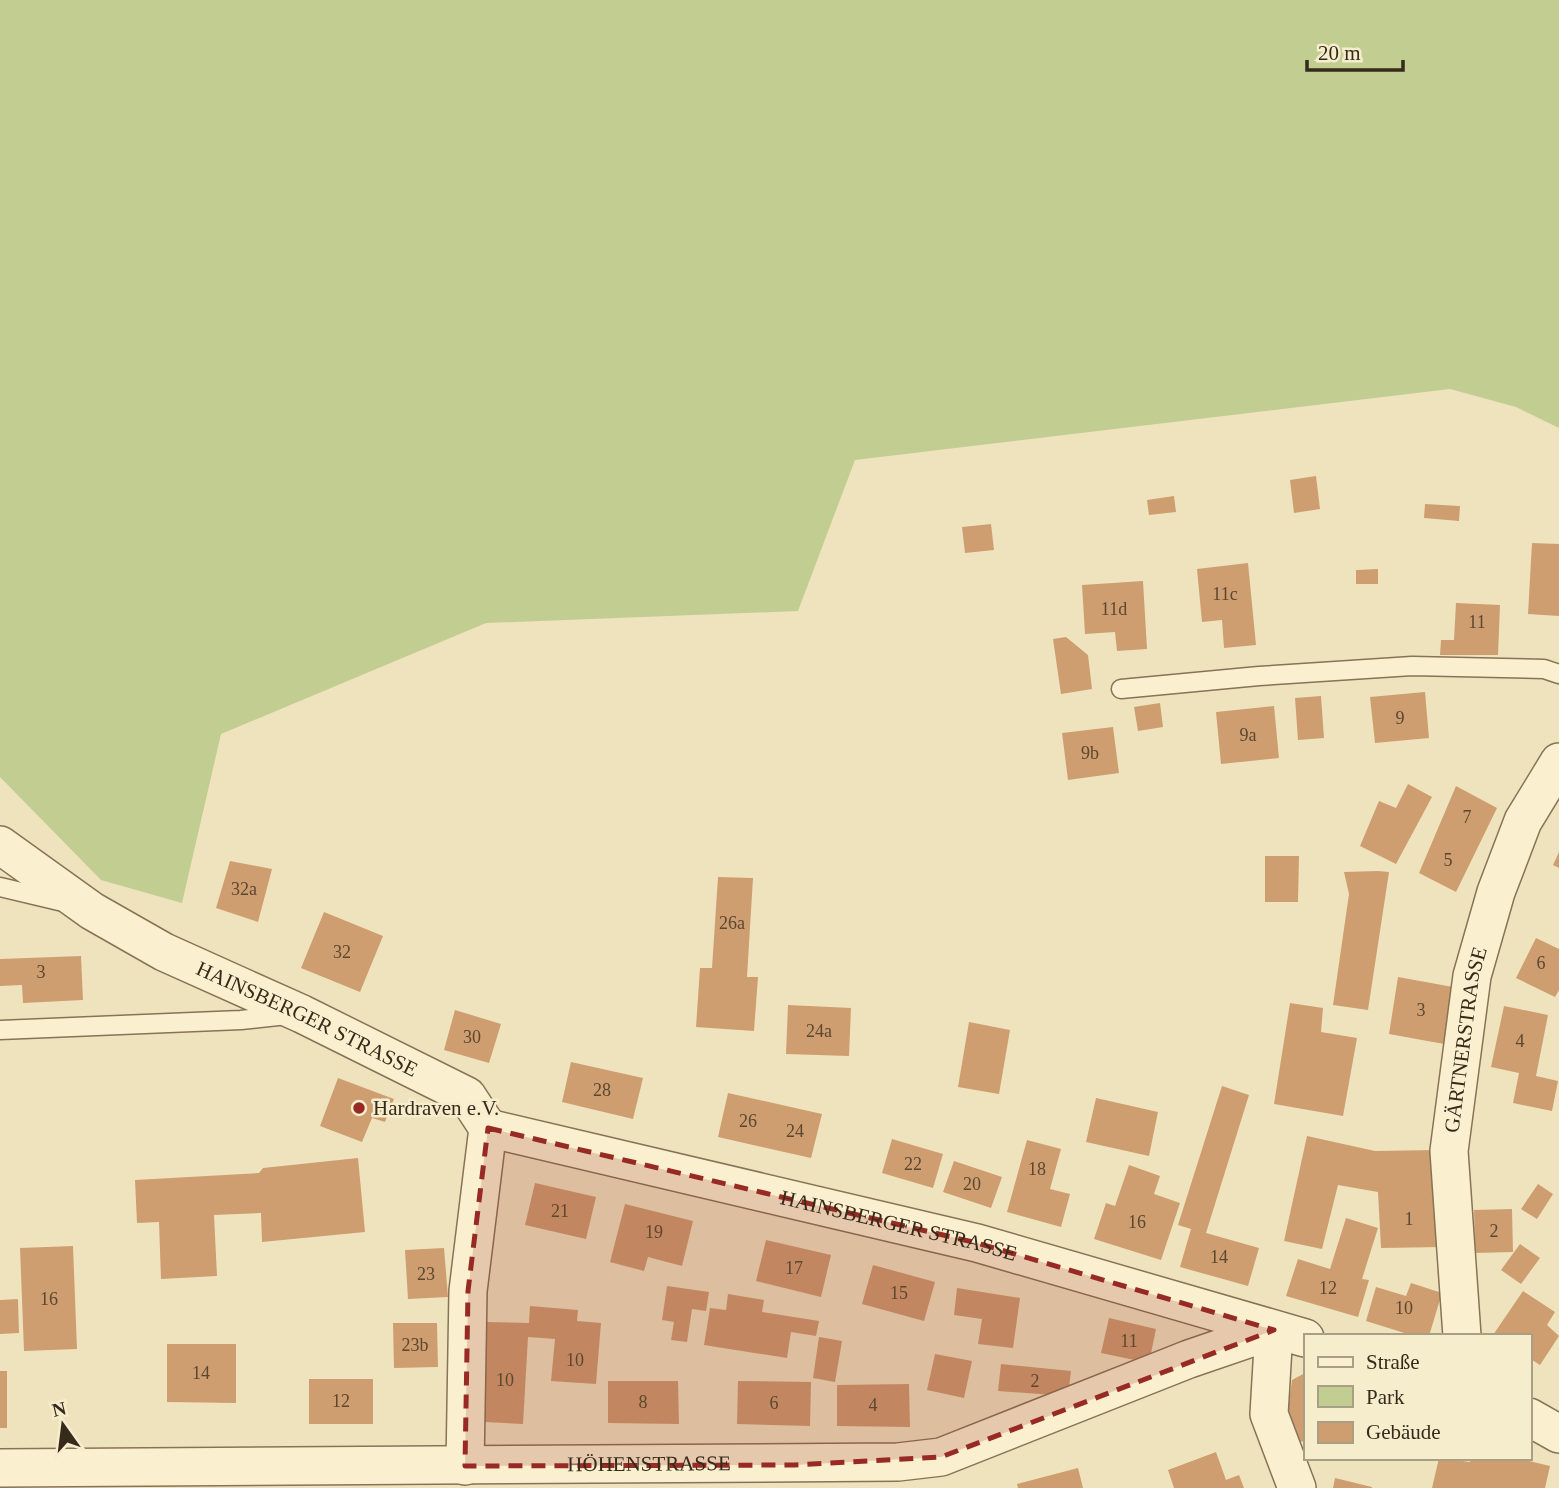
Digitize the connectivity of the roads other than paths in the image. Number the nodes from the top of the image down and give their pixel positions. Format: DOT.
graph roads {
  1 [pos="1559,674"];
  2 [pos="1121,689"];
  3 [pos="1559,761"];
  4 [pos="0,845"];
  5 [pos="0,887"];
  6 [pos="103,917"];
  7 [pos="302,1014"];
  8 [pos="0,1030"];
  9 [pos="488,1128"];
  10 [pos="1290,1334"];
  11 [pos="1462,1334"];
  12 [pos="1531,1418"];
  13 [pos="1559,1434"];
  14 [pos="465,1466"];
  15 [pos="0,1468"];
  16 [pos="1297,1488"];
  1 -- 2 [label="lane"];
  3 -- 11 [label="street, GÄRTNERSTRASSE"];
  4 -- 6 [label="street, HAINSBERGER STRASSE"];
  5 -- 6 [label="lane"];
  6 -- 7 [label="street, HAINSBERGER STRASSE"];
  7 -- 8 [label="lane"];
  7 -- 9 [label="street, HAINSBERGER STRASSE"];
  9 -- 10 [label="street, HAINSBERGER STRASSE"];
  9 -- 14 [label="street"];
  10 -- 14 [label="street, HÖHENSTRASSE"];
  10 -- 16 [label="street"];
  12 -- 13 [label="street"];
  14 -- 15 [label="street, HÖHENSTRASSE"];
}
